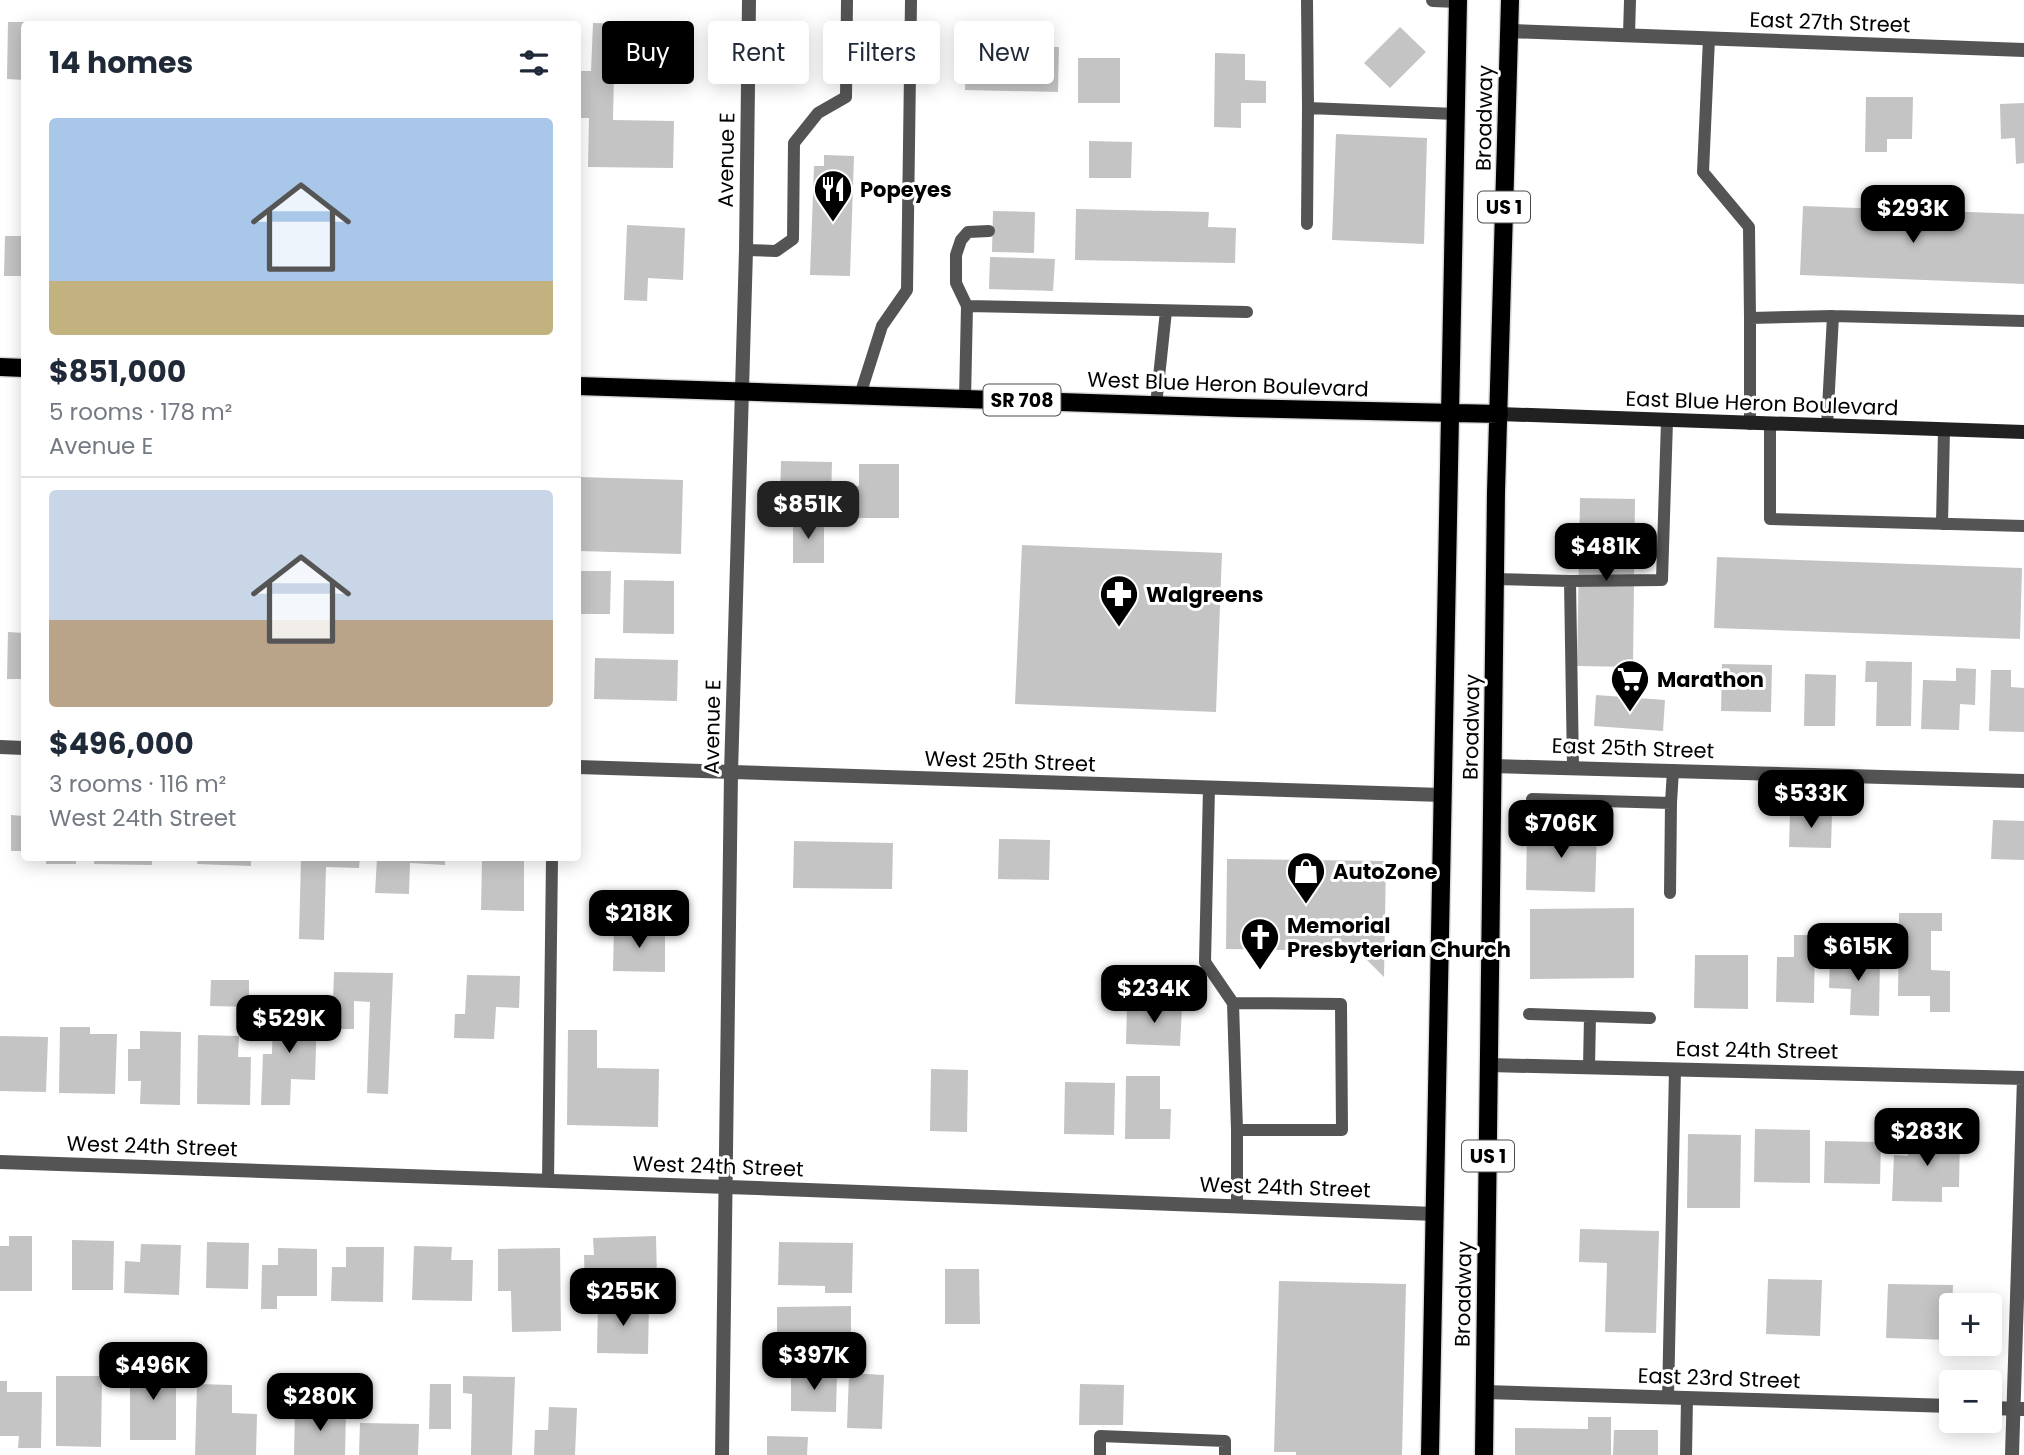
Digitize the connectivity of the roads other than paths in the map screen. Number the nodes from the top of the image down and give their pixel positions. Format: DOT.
graph roads {
  1 [pos="749,0"];
  2 [pos="847,0"];
  3 [pos="911,0"];
  4 [pos="1307,0"];
  5 [pos="1433,0"];
  6 [pos="1458,0"];
  7 [pos="1510,0"];
  8 [pos="1630,0"];
  9 [pos="1509,31"];
  10 [pos="1629,35"];
  11 [pos="1709,38"];
  12 [pos="2024,50"];
  13 [pos="1307,108"];
  14 [pos="1457,114"];
  15 [pos="1307,224"];
  16 [pos="989,231"];
  17 [pos="746,250"];
  18 [pos="967,306"];
  19 [pos="1166,311"];
  20 [pos="1247,312"];
  21 [pos="1833,316"];
  22 [pos="1750,318"];
  23 [pos="2024,321"];
  24 [pos="0,368"];
  25 [pos="21,368"];
  26 [pos="581,386"];
  27 [pos="741,391"];
  28 [pos="860,395"];
  29 [pos="965,399"];
  30 [pos="1156,405"];
  31 [pos="1450,412"];
  32 [pos="1499,414"];
  33 [pos="1667,421"];
  34 [pos="1750,424"];
  35 [pos="1770,424"];
  36 [pos="1827,426"];
  37 [pos="1944,430"];
  38 [pos="2024,432"];
  39 [pos="1942,524"];
  40 [pos="2024,526"];
  41 [pos="1495,579"];
  42 [pos="1570,581"];
  43 [pos="0,747"];
  44 [pos="21,748"];
  45 [pos="1493,766"];
  46 [pos="581,767"];
  47 [pos="1573,767"];
  48 [pos="1673,770"];
  49 [pos="731,773"];
  50 [pos="2024,781"];
  51 [pos="1209,788"];
  52 [pos="1442,795"];
  53 [pos="1532,799"];
  54 [pos="1671,803"];
  55 [pos="552,861"];
  56 [pos="1670,894"];
  57 [pos="1233,1003"];
  58 [pos="1529,1014"];
  59 [pos="1590,1016"];
  60 [pos="1650,1018"];
  61 [pos="1489,1065"];
  62 [pos="1589,1068"];
  63 [pos="1675,1069"];
  64 [pos="2024,1078"];
  65 [pos="1237,1129"];
  66 [pos="0,1162"];
  67 [pos="548,1181"];
  68 [pos="727,1187"];
  69 [pos="1237,1206"];
  70 [pos="1435,1214"];
  71 [pos="1485,1392"];
  72 [pos="1668,1398"];
  73 [pos="1687,1398"];
  74 [pos="1939,1406"];
  75 [pos="2019,1408"];
  76 [pos="722,1455"];
  77 [pos="1100,1455"];
  78 [pos="1224,1455"];
  79 [pos="1430,1455"];
  80 [pos="1484,1455"];
  81 [pos="1686,1455"];
  82 [pos="2012,1455"];
  1 -- 17 [label="street, Avenue E"];
  2 -- 17 [label="lane"];
  3 -- 28 [label="lane"];
  4 -- 13 [label="lane"];
  5 -- 6 [label="street"];
  6 -- 14 [label="main road, Broadway / US 1"];
  7 -- 9 [label="main road, Broadway / US 1"];
  8 -- 10 [label="lane"];
  9 -- 10 [label="street, East 27th Street"];
  9 -- 32 [label="main road, Broadway / US 1"];
  10 -- 11 [label="street, East 27th Street"];
  11 -- 12 [label="street, East 27th Street"];
  11 -- 22 [label="lane"];
  13 -- 14 [label="lane"];
  13 -- 15 [label="lane"];
  14 -- 31 [label="main road, Broadway / US 1"];
  16 -- 18 [label="lane"];
  17 -- 27 [label="street, Avenue E"];
  18 -- 19 [label="lane"];
  18 -- 29 [label="lane"];
  19 -- 20 [label="lane"];
  19 -- 30 [label="lane"];
  21 -- 22 [label="lane"];
  21 -- 23 [label="lane"];
  21 -- 36 [label="lane"];
  22 -- 34 [label="lane"];
  24 -- 25 [label="main road"];
  26 -- 27 [label="main road, West Blue Heron Boulevard / SR 708"];
  27 -- 28 [label="main road, West Blue Heron Boulevard / SR 708"];
  27 -- 49 [label="street, Avenue E"];
  28 -- 29 [label="main road, West Blue Heron Boulevard / SR 708"];
  29 -- 30 [label="main road, West Blue Heron Boulevard / SR 708"];
  30 -- 31 [label="main road, West Blue Heron Boulevard / SR 708"];
  31 -- 32 [label="main road, West Blue Heron Boulevard / SR 708"];
  31 -- 52 [label="main road, Broadway / US 1"];
  32 -- 33 [label="main road, East Blue Heron Boulevard"];
  32 -- 41 [label="main road, Broadway / US 1"];
  33 -- 34 [label="main road, East Blue Heron Boulevard"];
  33 -- 42 [label="lane"];
  34 -- 35 [label="main road, East Blue Heron Boulevard"];
  35 -- 36 [label="main road, East Blue Heron Boulevard"];
  35 -- 39 [label="lane"];
  36 -- 37 [label="main road, East Blue Heron Boulevard"];
  37 -- 38 [label="main road, East Blue Heron Boulevard"];
  37 -- 39 [label="lane"];
  39 -- 40 [label="lane"];
  41 -- 42 [label="lane"];
  41 -- 45 [label="main road, Broadway / US 1"];
  42 -- 47 [label="lane"];
  43 -- 44 [label="street"];
  45 -- 47 [label="street, East 25th Street"];
  45 -- 61 [label="main road, Broadway / US 1"];
  46 -- 49 [label="street, West 25th Street"];
  47 -- 48 [label="street, East 25th Street"];
  48 -- 50 [label="street, East 25th Street"];
  48 -- 54 [label="lane"];
  49 -- 51 [label="street, West 25th Street"];
  49 -- 68 [label="street, Avenue E"];
  51 -- 52 [label="street, West 25th Street"];
  51 -- 57 [label="lane"];
  52 -- 70 [label="main road, Broadway / US 1"];
  53 -- 54 [label="lane"];
  54 -- 56 [label="lane"];
  55 -- 67 [label="lane"];
  57 -- 65 [label="lane"];
  57 -- 65 [label="lane"];
  58 -- 59 [label="lane"];
  59 -- 60 [label="lane"];
  59 -- 62 [label="lane"];
  61 -- 62 [label="street, East 24th Street"];
  61 -- 71 [label="main road, Broadway / US 1"];
  62 -- 63 [label="street, East 24th Street"];
  63 -- 64 [label="street, East 24th Street"];
  63 -- 72 [label="lane"];
  64 -- 75 [label="street"];
  65 -- 69 [label="lane"];
  66 -- 67 [label="street, West 24th Street"];
  67 -- 68 [label="street, West 24th Street"];
  68 -- 69 [label="street, West 24th Street"];
  68 -- 76 [label="street, Avenue E"];
  69 -- 70 [label="street, West 24th Street"];
  70 -- 79 [label="main road, Broadway / US 1"];
  71 -- 72 [label="street, East 23rd Street"];
  71 -- 80 [label="main road, Broadway / US 1"];
  72 -- 73 [label="street, East 23rd Street"];
  73 -- 74 [label="street, East 23rd Street"];
  73 -- 81 [label="lane"];
  75 -- 82 [label="street"];
  77 -- 78 [label="lane"];
}
